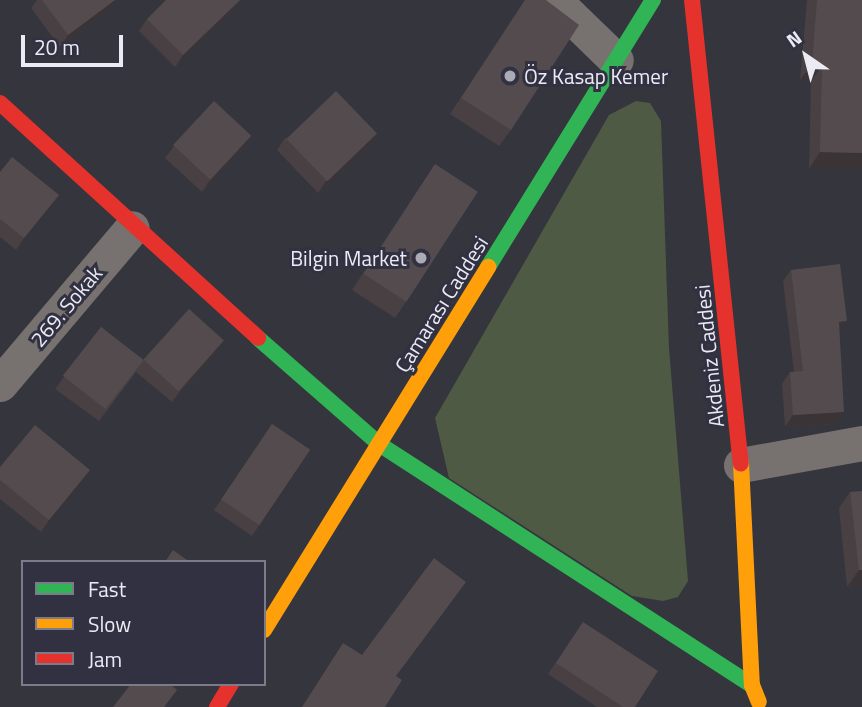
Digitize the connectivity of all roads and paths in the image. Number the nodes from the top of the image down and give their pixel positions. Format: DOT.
graph roads {
  1 [pos="554,0"];
  2 [pos="653,0"];
  3 [pos="692,0"];
  4 [pos="616,60"];
  5 [pos="0,103"];
  6 [pos="132,228"];
  7 [pos="0,384"];
  8 [pos="862,443"];
  9 [pos="379,444"];
  10 [pos="741,465"];
  11 [pos="266,627"];
  12 [pos="752,685"];
  13 [pos="230,686"];
  14 [pos="217,707"];
  15 [pos="761,707"];
  1 -- 4 [label="street"];
  2 -- 4 [label="street, Çamarası Caddesi"];
  3 -- 10 [label="street, Akdeniz Caddesi"];
  4 -- 9 [label="street, Çamarası Caddesi"];
  5 -- 6 [label="street"];
  6 -- 7 [label="street, 269. Sokak"];
  6 -- 9 [label="street"];
  8 -- 10 [label="street"];
  9 -- 11 [label="street, Çamarası Caddesi"];
  9 -- 12 [label="street"];
  10 -- 12 [label="street, Akdeniz Caddesi"];
  12 -- 15 [label="street, Akdeniz Caddesi"];
  13 -- 14 [label="street"];
}
